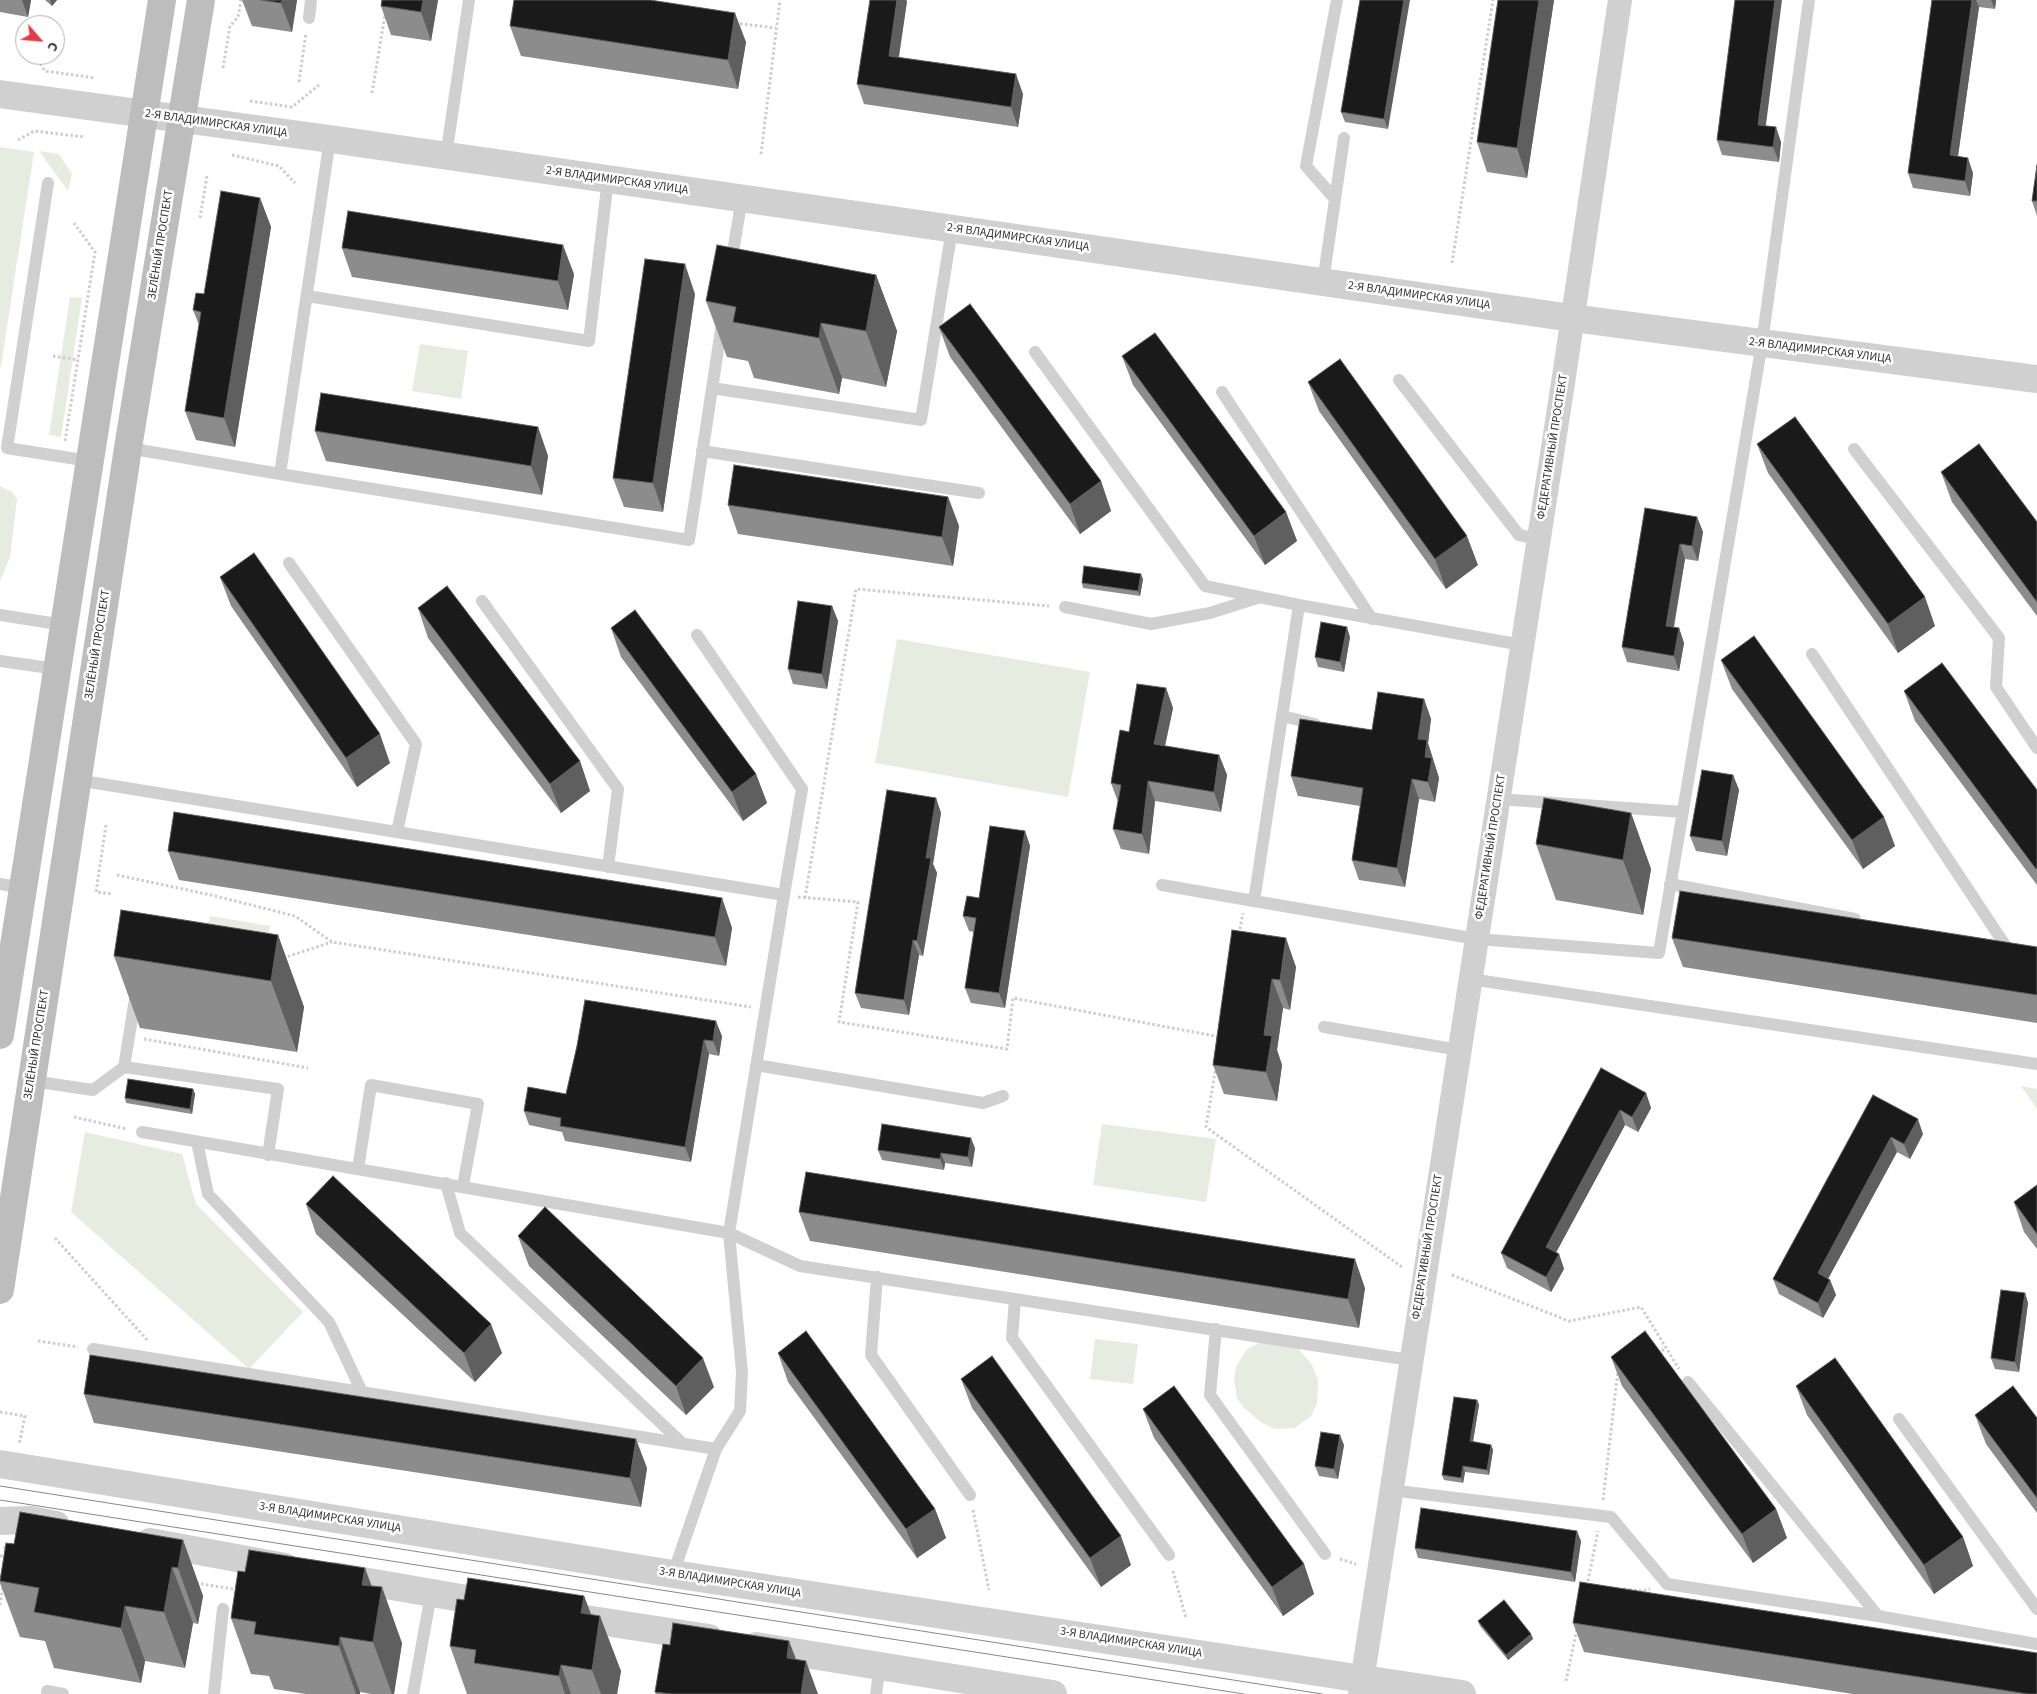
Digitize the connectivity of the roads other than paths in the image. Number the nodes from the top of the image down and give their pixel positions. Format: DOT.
graph roads {
  1 [pos="162,0"];
  2 [pos="201,0"];
  3 [pos="311,0"];
  4 [pos="470,0"];
  5 [pos="1337,0"];
  6 [pos="1620,0"];
  7 [pos="1808,0"];
  8 [pos="308,18"];
  9 [pos="0,94"];
  10 [pos="142,114"];
  11 [pos="182,118"];
  12 [pos="1344,138"];
  13 [pos="330,139"];
  14 [pos="446,156"];
  15 [pos="608,179"];
  16 [pos="48,183"];
  17 [pos="742,198"];
  18 [pos="1335,199"];
  19 [pos="952,229"];
  20 [pos="730,273"];
  21 [pos="1323,282"];
  22 [pos="307,296"];
  23 [pos="724,311"];
  24 [pos="1572,318"];
  25 [pos="1762,343"];
  26 [pos="1035,352"];
  27 [pos="2037,379"];
  28 [pos="1399,380"];
  29 [pos="712,388"];
  30 [pos="1222,392"];
  31 [pos="128,448"];
  32 [pos="1854,449"];
  33 [pos="702,451"];
  34 [pos="89,461"];
  35 [pos="280,474"];
  36 [pos="979,493"];
  37 [pos="1538,539"];
  38 [pos="289,563"];
  39 [pos="1257,598"];
  40 [pos="482,601"];
  41 [pos="1299,605"];
  42 [pos="1065,607"];
  43 [pos="0,615"];
  44 [pos="1372,618"];
  45 [pos="64,625"];
  46 [pos="696,635"];
  47 [pos="1522,645"];
  48 [pos="1812,654"];
  49 [pos="0,661"];
  50 [pos="57,669"];
  51 [pos="1282,716"];
  52 [pos="1329,726"];
  53 [pos="2037,748"];
  54 [pos="78,780"];
  55 [pos="1498,799"];
  56 [pos="1683,812"];
  57 [pos="398,832"];
  58 [pos="608,867"];
  59 [pos="1670,884"];
  60 [pos="1162,885"];
  61 [pos="11,886"];
  62 [pos="784,896"];
  63 [pos="1249,900"];
  64 [pos="1872,922"];
  65 [pos="1477,939"];
  66 [pos="1987,944"];
  67 [pos="2007,948"];
  68 [pos="2022,950"];
  69 [pos="1470,979"];
  70 [pos="138,980"];
  71 [pos="1324,1027"];
  72 [pos="0,1035"];
  73 [pos="1459,1050"];
  74 [pos="2037,1064"];
  75 [pos="756,1065"];
  76 [pos="124,1067"];
  77 [pos="32,1082"];
  78 [pos="1003,1096"];
  79 [pos="142,1132"];
  80 [pos="196,1142"];
  81 [pos="268,1155"];
  82 [pos="358,1169"];
  83 [pos="446,1183"];
  84 [pos="462,1186"];
  85 [pos="729,1233"];
  86 [pos="877,1278"];
  87 [pos="0,1290"];
  88 [pos="1015,1299"];
  89 [pos="1216,1329"];
  90 [pos="93,1349"];
  91 [pos="1410,1360"];
  92 [pos="1688,1382"];
  93 [pos="362,1392"];
  94 [pos="1900,1420"];
  95 [pos="682,1443"];
  96 [pos="716,1449"];
  97 [pos="9,1456"];
  98 [pos="1390,1490"];
  99 [pos="970,1495"];
  100 [pos="80,1529"];
  101 [pos="1,1532"];
  102 [pos="128,1538"];
  103 [pos="1325,1554"];
  104 [pos="1169,1555"];
  105 [pos="673,1574"];
  106 [pos="431,1594"];
  107 [pos="223,1609"];
  108 [pos="2037,1609"];
  109 [pos="1878,1616"];
  110 [pos="2037,1644"];
  111 [pos="880,1666"];
  112 [pos="1361,1686"];
  113 [pos="47,1691"];
  114 [pos="63,1694"];
  115 [pos="214,1694"];
  116 [pos="413,1694"];
  117 [pos="876,1694"];
  118 [pos="1053,1694"];
  119 [pos="1462,1694"];
  1 -- 10 [label="main road"];
  2 -- 11 [label="main road, ЗЕЛЁНЫЙ ПРОСПЕКТ"];
  3 -- 8 [label="lane"];
  4 -- 14 [label="lane"];
  5 -- 18 [label="lane"];
  6 -- 24 [label="street, ФЕДЕРАТИВНЫЙ ПРОСПЕКТ"];
  7 -- 25 [label="lane"];
  9 -- 10 [label="street, 2-Я ВЛАДИМИРСКАЯ УЛИЦА"];
  10 -- 11 [label="street, 2-Я ВЛАДИМИРСКАЯ УЛИЦА"];
  10 -- 34 [label="main road"];
  11 -- 13 [label="street, 2-Я ВЛАДИМИРСКАЯ УЛИЦА"];
  11 -- 31 [label="main road, ЗЕЛЁНЫЙ ПРОСПЕКТ"];
  12 -- 18 [label="lane"];
  13 -- 14 [label="street, 2-Я ВЛАДИМИРСКАЯ УЛИЦА"];
  13 -- 22 [label="lane"];
  14 -- 15 [label="street, 2-Я ВЛАДИМИРСКАЯ УЛИЦА"];
  15 -- 17 [label="street, 2-Я ВЛАДИМИРСКАЯ УЛИЦА"];
  15 -- 22 [label="lane"];
  16 -- 34 [label="lane"];
  17 -- 19 [label="street, 2-Я ВЛАДИМИРСКАЯ УЛИЦА"];
  17 -- 20 [label="lane"];
  18 -- 21 [label="lane"];
  19 -- 21 [label="street, 2-Я ВЛАДИМИРСКАЯ УЛИЦА"];
  19 -- 29 [label="lane"];
  21 -- 24 [label="street, 2-Я ВЛАДИМИРСКАЯ УЛИЦА"];
  22 -- 35 [label="lane"];
  23 -- 29 [label="lane"];
  24 -- 25 [label="street, 2-Я ВЛАДИМИРСКАЯ УЛИЦА"];
  24 -- 37 [label="street, ФЕДЕРАТИВНЫЙ ПРОСПЕКТ"];
  25 -- 27 [label="street, 2-Я ВЛАДИМИРСКАЯ УЛИЦА"];
  25 -- 56 [label="lane"];
  26 -- 39 [label="lane"];
  28 -- 37 [label="lane"];
  29 -- 33 [label="lane"];
  30 -- 44 [label="lane"];
  31 -- 35 [label="lane"];
  31 -- 54 [label="main road, ЗЕЛЁНЫЙ ПРОСПЕКТ"];
  32 -- 53 [label="lane"];
  33 -- 35 [label="lane"];
  33 -- 36 [label="lane"];
  34 -- 45 [label="main road"];
  37 -- 47 [label="street, ФЕДЕРАТИВНЫЙ ПРОСПЕКТ"];
  38 -- 57 [label="lane"];
  39 -- 41 [label="lane"];
  39 -- 42 [label="lane"];
  40 -- 58 [label="lane"];
  41 -- 44 [label="lane"];
  41 -- 51 [label="lane"];
  43 -- 45 [label="lane"];
  44 -- 47 [label="lane"];
  45 -- 50 [label="main road"];
  46 -- 62 [label="lane"];
  47 -- 55 [label="street, ФЕДЕРАТИВНЫЙ ПРОСПЕКТ"];
  48 -- 67 [label="lane"];
  49 -- 50 [label="lane"];
  50 -- 61 [label="main road"];
  51 -- 52 [label="lane"];
  51 -- 63 [label="lane"];
  54 -- 57 [label="lane"];
  54 -- 77 [label="main road, ЗЕЛЁНЫЙ ПРОСПЕКТ"];
  55 -- 56 [label="lane"];
  55 -- 65 [label="street, ФЕДЕРАТИВНЫЙ ПРОСПЕКТ"];
  56 -- 59 [label="lane"];
  57 -- 58 [label="lane"];
  58 -- 62 [label="lane"];
  59 -- 64 [label="lane"];
  59 -- 65 [label="lane"];
  60 -- 63 [label="lane"];
  61 -- 72 [label="main road"];
  62 -- 75 [label="lane"];
  63 -- 65 [label="lane"];
  65 -- 69 [label="street, ФЕДЕРАТИВНЫЙ ПРОСПЕКТ"];
  66 -- 67 [label="lane"];
  67 -- 68 [label="lane"];
  69 -- 73 [label="street, ФЕДЕРАТИВНЫЙ ПРОСПЕКТ"];
  69 -- 74 [label="lane"];
  70 -- 76 [label="lane"];
  71 -- 73 [label="lane"];
  73 -- 91 [label="street, ФЕДЕРАТИВНЫЙ ПРОСПЕКТ"];
  75 -- 78 [label="lane"];
  75 -- 85 [label="lane"];
  76 -- 77 [label="lane"];
  76 -- 81 [label="lane"];
  77 -- 87 [label="main road, ЗЕЛЁНЫЙ ПРОСПЕКТ"];
  79 -- 80 [label="lane"];
  80 -- 81 [label="lane"];
  80 -- 93 [label="lane"];
  81 -- 82 [label="lane"];
  82 -- 83 [label="lane"];
  82 -- 84 [label="lane"];
  83 -- 84 [label="lane"];
  83 -- 95 [label="lane"];
  84 -- 85 [label="lane"];
  85 -- 86 [label="lane"];
  85 -- 96 [label="lane"];
  86 -- 88 [label="lane"];
  86 -- 99 [label="lane"];
  88 -- 89 [label="lane"];
  88 -- 104 [label="lane"];
  89 -- 91 [label="lane"];
  89 -- 103 [label="lane"];
  90 -- 93 [label="lane"];
  91 -- 98 [label="street, ФЕДЕРАТИВНЫЙ ПРОСПЕКТ"];
  92 -- 109 [label="lane"];
  93 -- 95 [label="lane"];
  94 -- 108 [label="lane"];
  95 -- 96 [label="lane"];
  96 -- 105 [label="lane"];
  97 -- 105 [label="street, 3-Я ВЛАДИМИРСКАЯ УЛИЦА"];
  98 -- 109 [label="lane"];
  98 -- 112 [label="street, ФЕДЕРАТИВНЫЙ ПРОСПЕКТ"];
  100 -- 101 [label="street"];
  102 -- 106 [label="street"];
  105 -- 112 [label="street, 3-Я ВЛАДИМИРСКАЯ УЛИЦА"];
  106 -- 111 [label="street"];
  106 -- 116 [label="lane"];
  107 -- 115 [label="lane"];
  109 -- 110 [label="lane"];
  111 -- 117 [label="lane"];
  111 -- 118 [label="street"];
  112 -- 119 [label="street, 3-Я ВЛАДИМИРСКАЯ УЛИЦА"];
  113 -- 114 [label="lane"];
}
